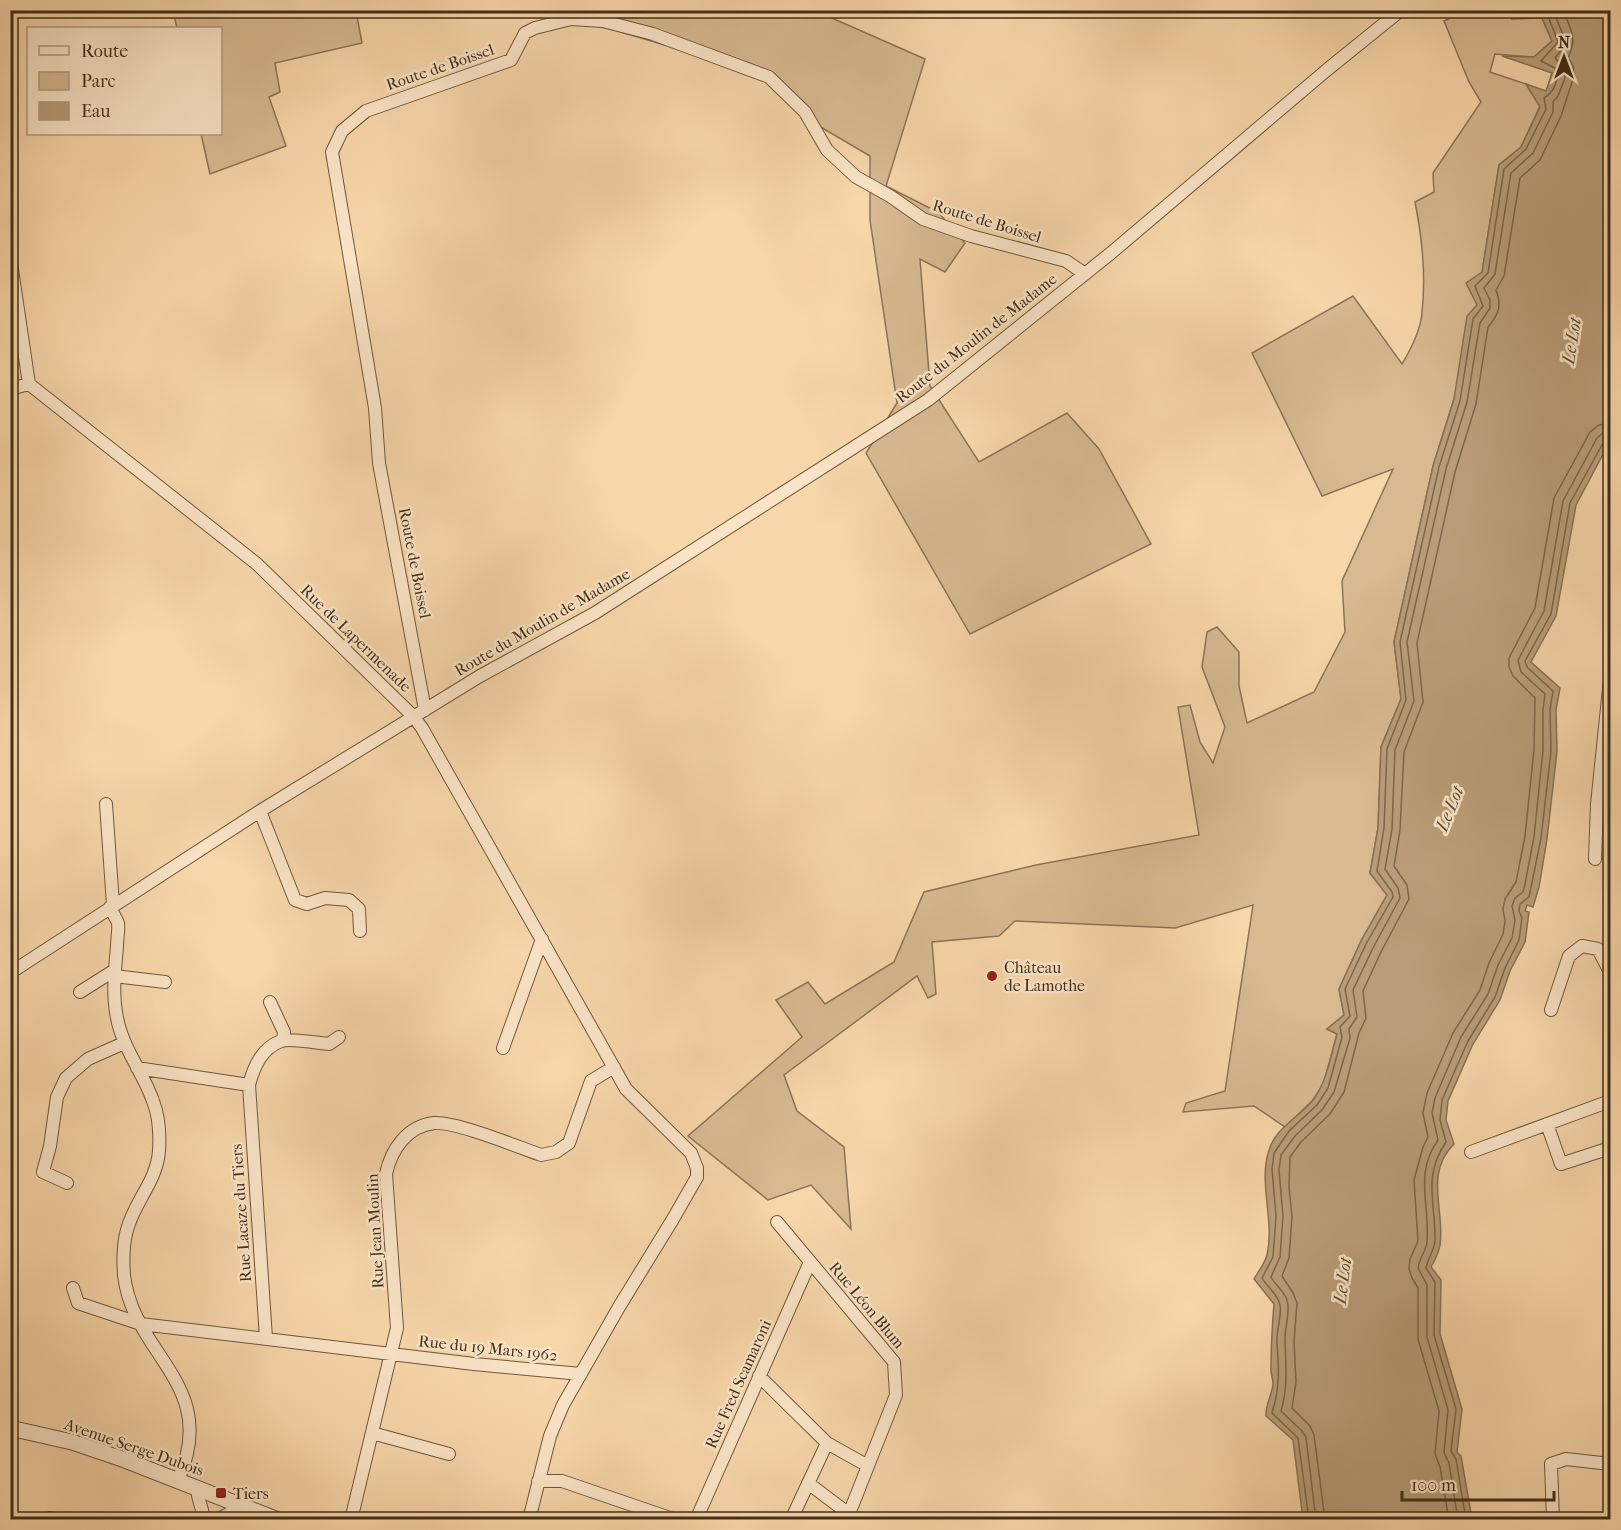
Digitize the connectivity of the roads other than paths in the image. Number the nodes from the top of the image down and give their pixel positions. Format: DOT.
graph roads {
  1 [pos="1401,10"];
  2 [pos="10,256"];
  3 [pos="1085,274"];
  4 [pos="29,384"];
  5 [pos="10,389"];
  6 [pos="1611,679"];
  7 [pos="425,710"];
  8 [pos="413,716"];
  9 [pos="1605,769"];
  10 [pos="106,804"];
  11 [pos="260,811"];
  12 [pos="1595,859"];
  13 [pos="111,906"];
  14 [pos="360,931"];
  15 [pos="542,939"];
  16 [pos="10,972"];
  17 [pos="1611,972"];
  18 [pos="115,973"];
  19 [pos="165,982"];
  20 [pos="80,992"];
  21 [pos="270,1002"];
  22 [pos="1551,1010"];
  23 [pos="339,1036"];
  24 [pos="283,1040"];
  25 [pos="124,1043"];
  26 [pos="503,1048"];
  27 [pos="614,1067"];
  28 [pos="137,1068"];
  29 [pos="249,1085"];
  30 [pos="1611,1101"];
  31 [pos="1547,1124"];
  32 [pos="1611,1148"];
  33 [pos="1471,1152"];
  34 [pos="67,1183"];
  35 [pos="777,1222"];
  36 [pos="810,1262"];
  37 [pos="73,1288"];
  38 [pos="141,1324"];
  39 [pos="266,1338"];
  40 [pos="392,1354"];
  41 [pos="581,1374"];
  42 [pos="759,1376"];
  43 [pos="10,1428"];
  44 [pos="372,1434"];
  45 [pos="827,1443"];
  46 [pos="449,1454"];
  47 [pos="1611,1464"];
  48 [pos="868,1466"];
  49 [pos="178,1480"];
  50 [pos="538,1481"];
  51 [pos="808,1483"];
  52 [pos="197,1488"];
  53 [pos="243,1506"];
  54 [pos="851,1517"];
  55 [pos="204,1520"];
  56 [pos="217,1520"];
  57 [pos="278,1520"];
  58 [pos="351,1520"];
  59 [pos="529,1520"];
  60 [pos="676,1520"];
  61 [pos="696,1520"];
  62 [pos="791,1520"];
  63 [pos="1553,1520"];
  1 -- 3 [label="street, Route du Moulin de Madame"];
  2 -- 4 [label="street"];
  3 -- 7 [label="street, Route du Moulin de Madame"];
  3 -- 7 [label="street, Route de Boissel"];
  4 -- 5 [label="street"];
  4 -- 8 [label="street, Rue de Lapermenade"];
  6 -- 9 [label="street"];
  7 -- 8 [label="street, Route du Moulin de Madame"];
  8 -- 11 [label="street, Rue de Lapermenade"];
  8 -- 15 [label="street"];
  9 -- 12 [label="street"];
  10 -- 13 [label="street"];
  11 -- 13 [label="street, Rue de Lapermenade"];
  11 -- 14 [label="street"];
  13 -- 16 [label="street, Rue de Lapermenade"];
  13 -- 18 [label="street"];
  15 -- 26 [label="street"];
  15 -- 27 [label="street"];
  17 -- 22 [label="street"];
  18 -- 19 [label="street"];
  18 -- 20 [label="street"];
  18 -- 25 [label="street"];
  21 -- 24 [label="street"];
  23 -- 24 [label="street"];
  24 -- 29 [label="street"];
  25 -- 28 [label="street"];
  25 -- 34 [label="street"];
  27 -- 40 [label="street, Rue Jean Moulin"];
  27 -- 41 [label="street"];
  28 -- 29 [label="street"];
  28 -- 38 [label="street"];
  29 -- 39 [label="street, Rue Lacaze du Tiers"];
  30 -- 31 [label="street"];
  31 -- 32 [label="street"];
  31 -- 33 [label="street"];
  35 -- 36 [label="street, Rue Léon Blum"];
  36 -- 42 [label="street, Rue Fred Scamaroni"];
  36 -- 48 [label="street, Rue Léon Blum"];
  37 -- 38 [label="street"];
  38 -- 39 [label="street"];
  38 -- 49 [label="street"];
  39 -- 40 [label="street"];
  40 -- 41 [label="street, Rue du 19 Mars 1962"];
  40 -- 44 [label="street, Rue Jean Moulin"];
  41 -- 50 [label="street"];
  42 -- 45 [label="street"];
  42 -- 61 [label="street, Rue Fred Scamaroni"];
  43 -- 49 [label="street, Avenue Serge Dubois"];
  44 -- 46 [label="street"];
  44 -- 58 [label="street, Rue Jean Moulin"];
  45 -- 48 [label="street"];
  45 -- 51 [label="street"];
  47 -- 63 [label="street"];
  48 -- 54 [label="street, Rue Léon Blum"];
  49 -- 52 [label="street, Avenue Serge Dubois"];
  50 -- 59 [label="street"];
  50 -- 60 [label="street"];
  51 -- 54 [label="street"];
  51 -- 62 [label="street"];
  52 -- 53 [label="street, Avenue Serge Dubois"];
  52 -- 55 [label="street"];
  53 -- 56 [label="street"];
  53 -- 57 [label="street, Avenue Serge Dubois"];
}
